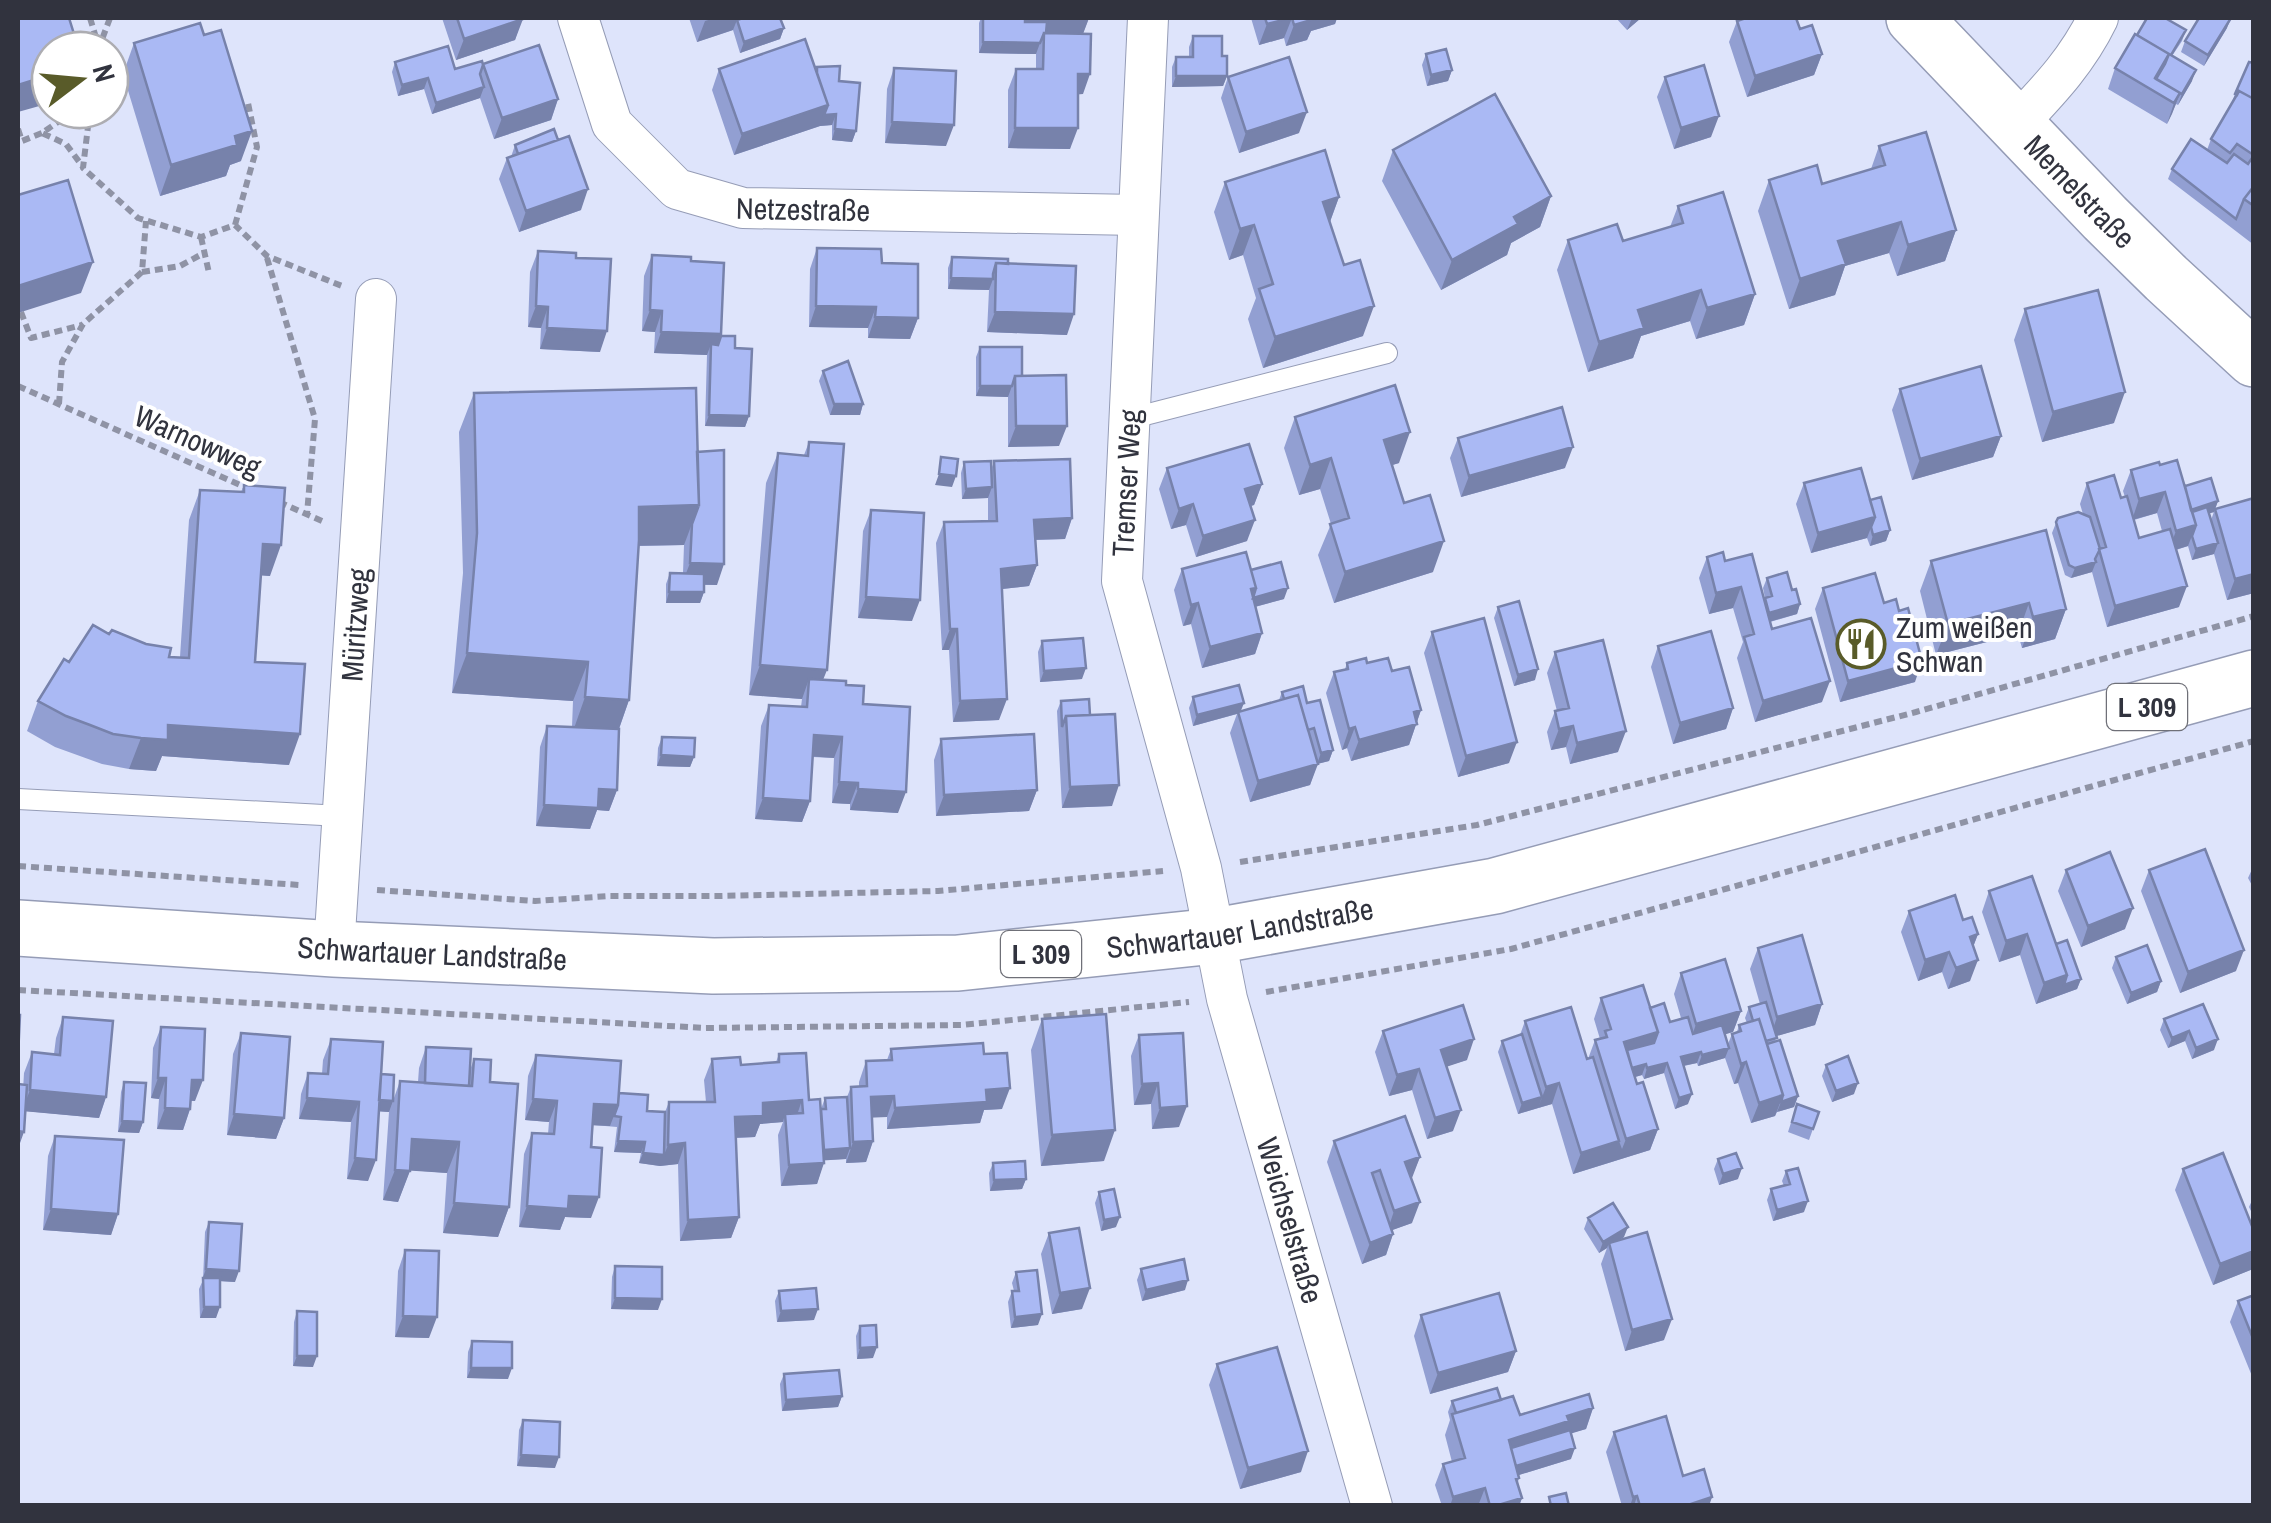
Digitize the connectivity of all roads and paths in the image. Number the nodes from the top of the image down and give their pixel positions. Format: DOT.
graph roads {
  1 [pos="578,18"];
  2 [pos="1148,18"];
  3 [pos="1914,18"];
  4 [pos="2098,18"];
  5 [pos="224,107"];
  6 [pos="2017,124"];
  7 [pos="18,129"];
  8 [pos="45,130"];
  9 [pos="88,130"];
  10 [pos="42,132"];
  11 [pos="83,168"];
  12 [pos="1138,215"];
  13 [pos="146,221"];
  14 [pos="236,225"];
  15 [pos="201,236"];
  16 [pos="204,253"];
  17 [pos="267,256"];
  18 [pos="142,272"];
  19 [pos="209,274"];
  20 [pos="376,299"];
  21 [pos="21,312"];
  22 [pos="83,324"];
  23 [pos="1388,354"];
  24 [pos="2254,359"];
  25 [pos="18,386"];
  26 [pos="59,404"];
  27 [pos="1129,419"];
  28 [pos="260,493"];
  29 [pos="278,501"];
  30 [pos="306,514"];
  31 [pos="360,538"];
  32 [pos="2254,678"];
  33 [pos="18,799"];
  34 [pos="342,816"];
  35 [pos="18,928"];
  36 [pos="1214,936"];
  37 [pos="334,949"];
  38 [pos="1372,1506"];
  1 -- 12 [label="street, Netzestraße"];
  2 -- 12 [label="street, Tremser Weg"];
  3 -- 6 [label="main road, Memelstraße"];
  4 -- 6 [label="street"];
  5 -- 14 [label="path"];
  6 -- 24 [label="main road, Memelstraße"];
  7 -- 10 [label="path"];
  8 -- 10 [label="path"];
  9 -- 11 [label="path"];
  10 -- 11 [label="path"];
  11 -- 13 [label="path"];
  12 -- 27 [label="street, Tremser Weg"];
  13 -- 15 [label="path"];
  13 -- 18 [label="path"];
  14 -- 15 [label="path"];
  14 -- 17 [label="path"];
  15 -- 16 [label="path"];
  16 -- 18 [label="path"];
  16 -- 19 [label="path"];
  17 -- 20 [label="path"];
  17 -- 30 [label="path"];
  18 -- 22 [label="path"];
  20 -- 31 [label="street, Müritzweg"];
  21 -- 22 [label="path"];
  22 -- 26 [label="path"];
  23 -- 27 [label="lane"];
  25 -- 26 [label="path, Warnowweg"];
  26 -- 28 [label="path, Warnowweg"];
  27 -- 36 [label="street, Tremser Weg"];
  29 -- 30 [label="path, Warnowweg"];
  30 -- 31 [label="path, Warnowweg"];
  31 -- 34 [label="street, Müritzweg"];
  32 -- 36 [label="main road, Schwartauer Landstraße / L 309"];
  33 -- 34 [label="lane"];
  34 -- 37 [label="street, Müritzweg"];
  35 -- 37 [label="main road, Schwartauer Landstraße / L 309"];
  36 -- 37 [label="main road, Schwartauer Landstraße / L 309"];
  36 -- 38 [label="street, Weichselstraße"];
}
